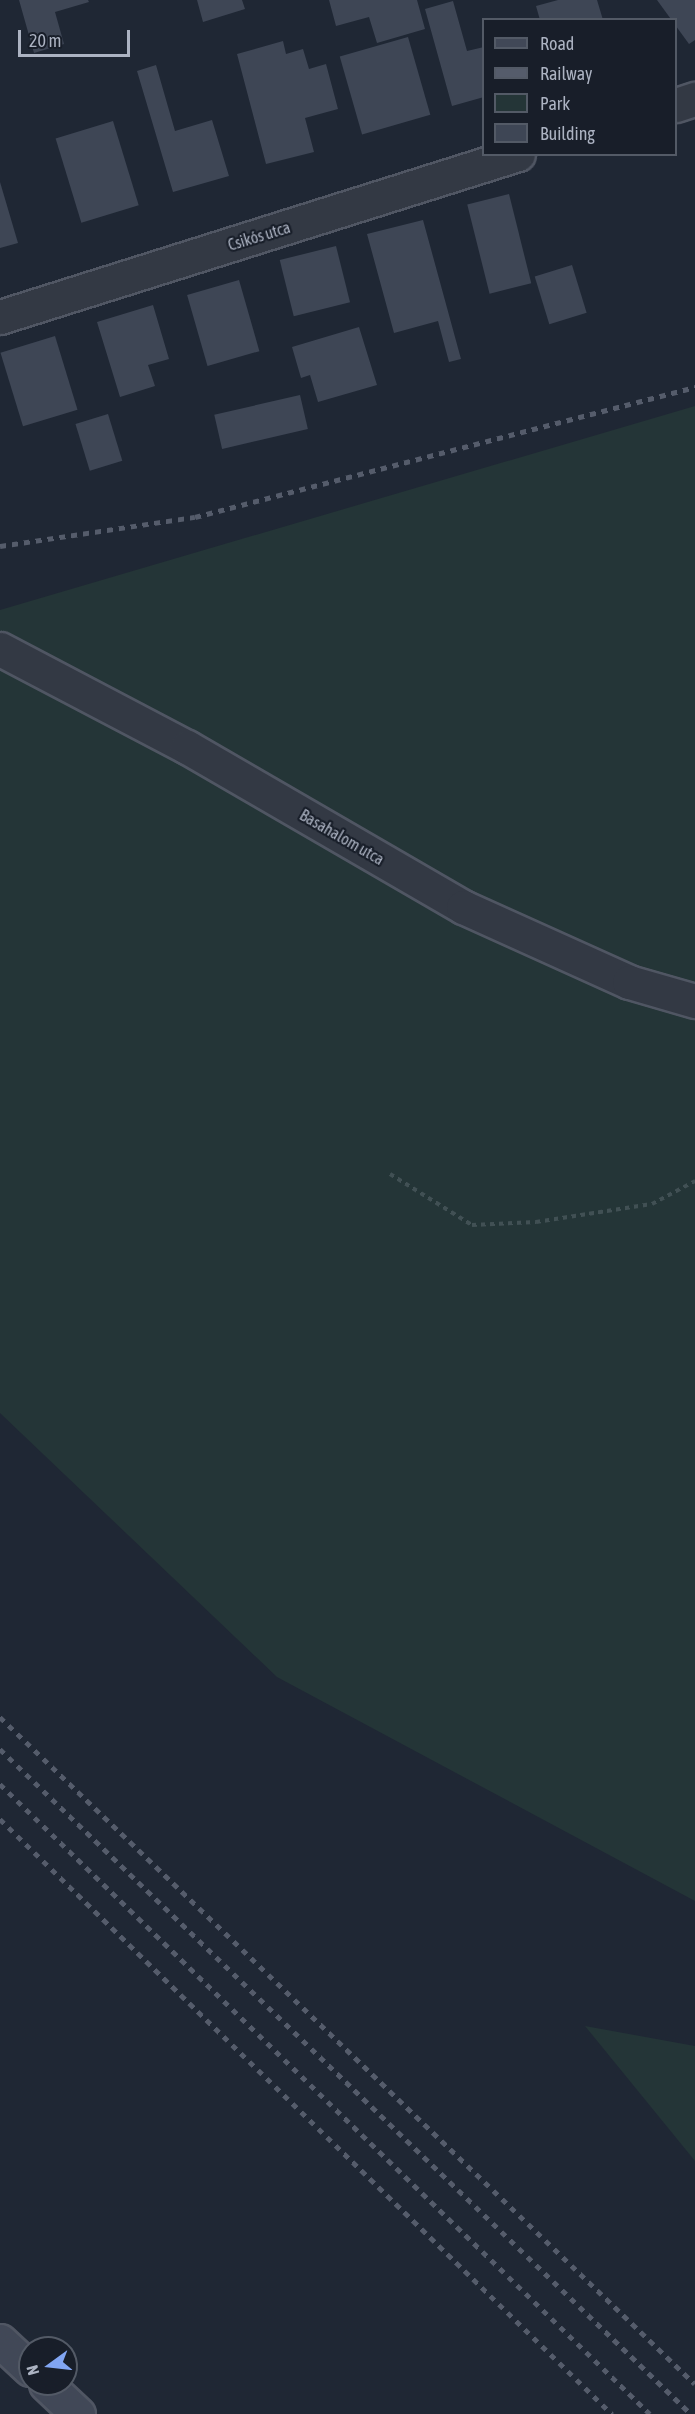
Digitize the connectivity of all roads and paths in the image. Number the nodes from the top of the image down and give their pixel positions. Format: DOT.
graph roads {
  1 [pos="695,99"];
  2 [pos="677,104"];
  3 [pos="512,156"];
  4 [pos="0,317"];
  5 [pos="0,649"];
  6 [pos="695,1001"];
  7 [pos="390,1174"];
  8 [pos="695,1181"];
  9 [pos="0,2341"];
  10 [pos="18,2358"];
  11 [pos="59,2396"];
  12 [pos="78,2414"];
  1 -- 2 [label="street"];
  3 -- 4 [label="street, Csikós utca"];
  5 -- 6 [label="street, Basahalom utca"];
  7 -- 8 [label="path"];
  9 -- 10 [label="street"];
  11 -- 12 [label="street"];
}
